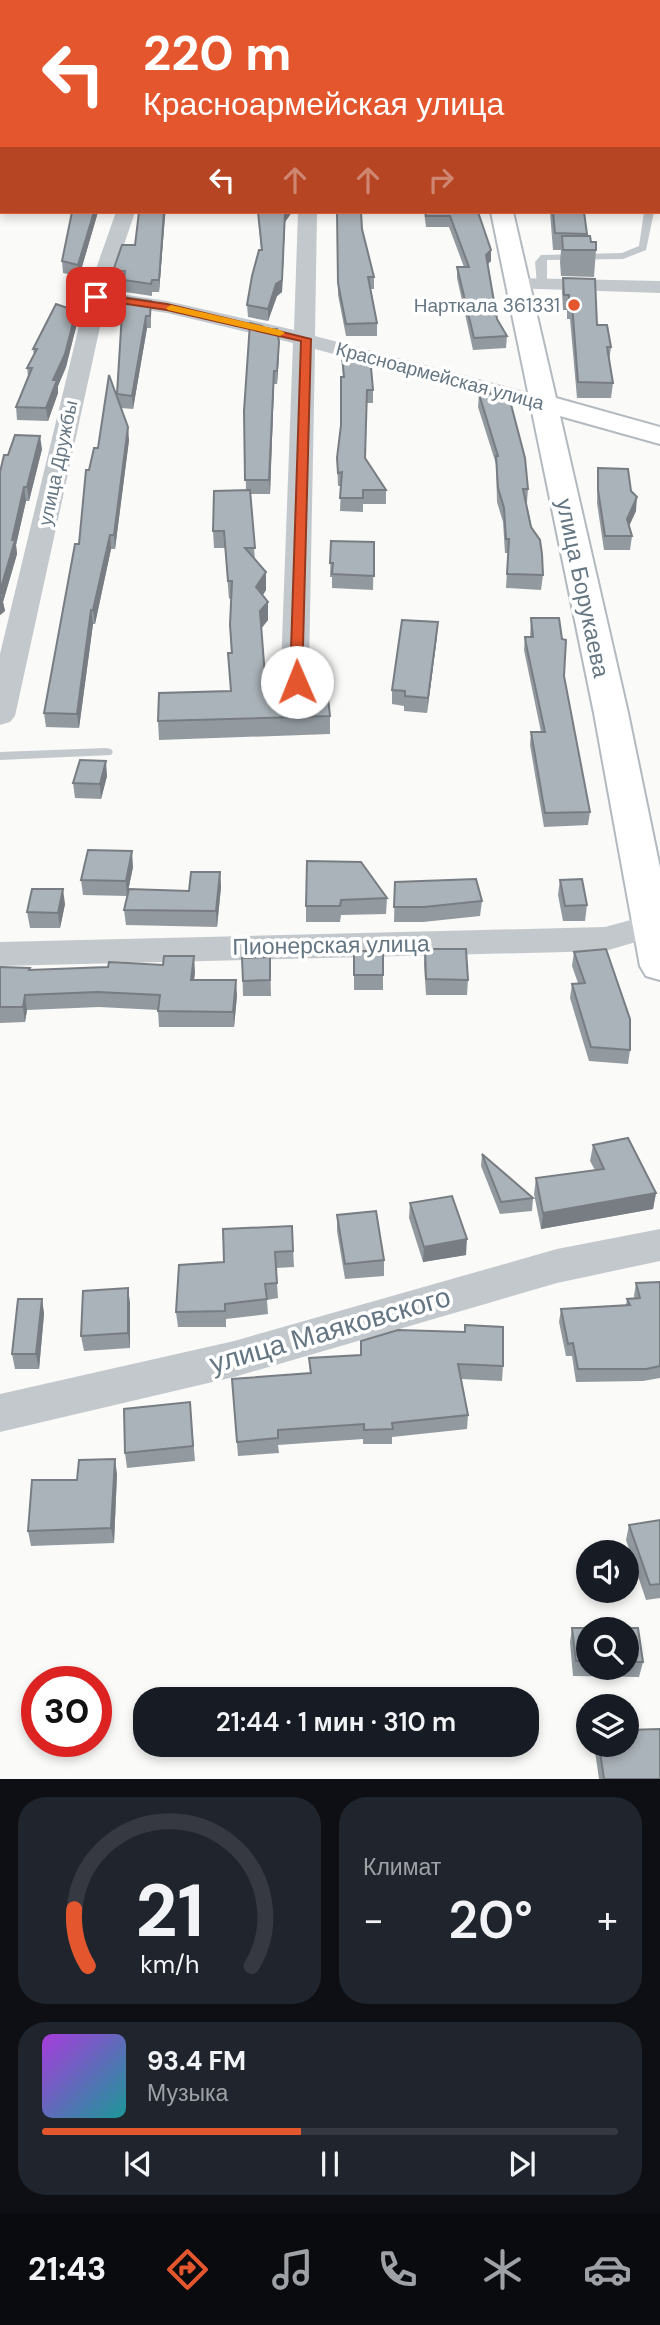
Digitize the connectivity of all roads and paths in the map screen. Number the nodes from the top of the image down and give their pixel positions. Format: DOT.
graph roads {
  1 [pos="124,214"];
  2 [pos="309,214"];
  3 [pos="503,214"];
  4 [pos="649,214"];
  5 [pos="530,284"];
  6 [pos="660,287"];
  7 [pos="96,297"];
  8 [pos="306,339"];
  9 [pos="543,403"];
  10 [pos="660,436"];
  11 [pos="308,696"];
  12 [pos="0,716"];
  13 [pos="106,752"];
  14 [pos="0,756"];
  15 [pos="656,925"];
  16 [pos="0,954"];
  17 [pos="660,966"];
  18 [pos="660,1245"];
  19 [pos="0,1413"];
  1 -- 7 [label="street, улица Дружбы"];
  2 -- 8 [label="street"];
  3 -- 5 [label="street, улица Борукаева"];
  4 -- 5 [label="lane"];
  5 -- 6 [label="street"];
  5 -- 9 [label="street, улица Борукаева"];
  7 -- 8 [label="street, Красноармейская улица"];
  7 -- 12 [label="street, улица Дружбы"];
  8 -- 9 [label="street, Красноармейская улица"];
  8 -- 11 [label="street"];
  9 -- 10 [label="street, Красноармейская улица"];
  9 -- 15 [label="street, улица Борукаева"];
  13 -- 14 [label="lane"];
  15 -- 16 [label="street, Пионерская улица"];
  15 -- 17 [label="street, улица Борукаева"];
  18 -- 19 [label="street, улица Маяковского"];
}
